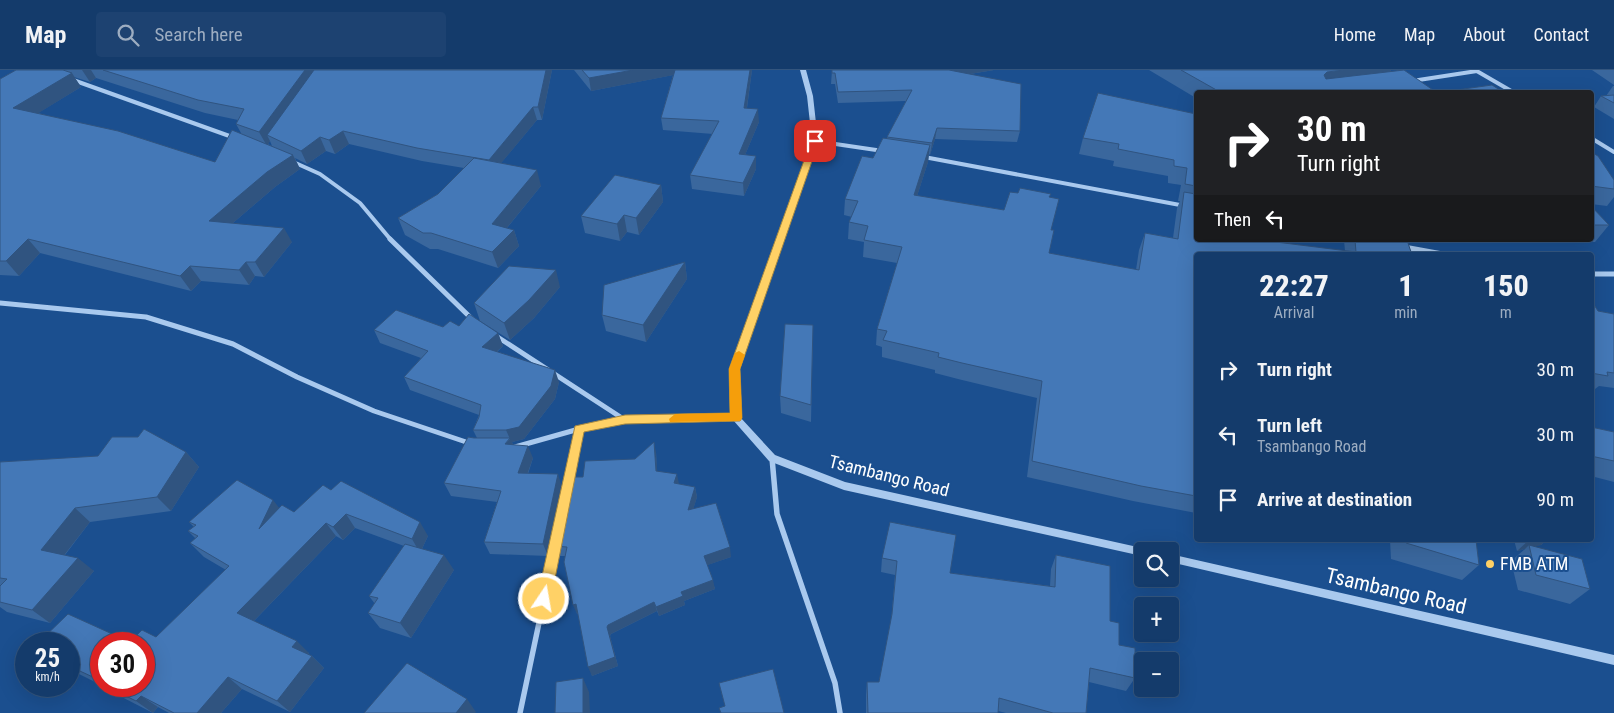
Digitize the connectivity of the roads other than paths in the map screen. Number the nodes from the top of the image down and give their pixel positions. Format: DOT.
graph roads {
  1 [pos="803,70"];
  2 [pos="1476,71"];
  3 [pos="63,77"];
  4 [pos="1404,82"];
  5 [pos="1509,90"];
  6 [pos="240,140"];
  7 [pos="1594,140"];
  8 [pos="815,141"];
  9 [pos="884,151"];
  10 [pos="1614,152"];
  11 [pos="914,156"];
  12 [pos="285,158"];
  13 [pos="1194,208"];
  14 [pos="1394,245"];
  15 [pos="1432,252"];
  16 [pos="1594,274"];
  17 [pos="1614,274"];
  18 [pos="0,303"];
  19 [pos="476,322"];
  20 [pos="492,333"];
  21 [pos="736,418"];
  22 [pos="625,420"];
  23 [pos="579,429"];
  24 [pos="480,447"];
  25 [pos="512,448"];
  26 [pos="772,458"];
  27 [pos="567,486"];
  28 [pos="558,533"];
  29 [pos="1134,550"];
  30 [pos="1179,560"];
  31 [pos="1614,660"];
  32 [pos="520,713"];
  33 [pos="840,713"];
  1 -- 8 [label="street"];
  2 -- 4 [label="street"];
  2 -- 5 [label="street"];
  3 -- 6 [label="street"];
  7 -- 10 [label="street"];
  8 -- 9 [label="street"];
  8 -- 21 [label="street"];
  11 -- 13 [label="street"];
  12 -- 19 [label="street"];
  14 -- 15 [label="street"];
  16 -- 17 [label="street"];
  18 -- 24 [label="street"];
  20 -- 22 [label="street"];
  21 -- 22 [label="street"];
  21 -- 26 [label="street, Tsambango Road"];
  22 -- 23 [label="street"];
  23 -- 25 [label="street"];
  23 -- 27 [label="street"];
  26 -- 29 [label="street, Tsambango Road"];
  26 -- 33 [label="street"];
  28 -- 32 [label="street"];
  30 -- 31 [label="street, Tsambango Road"];
}
